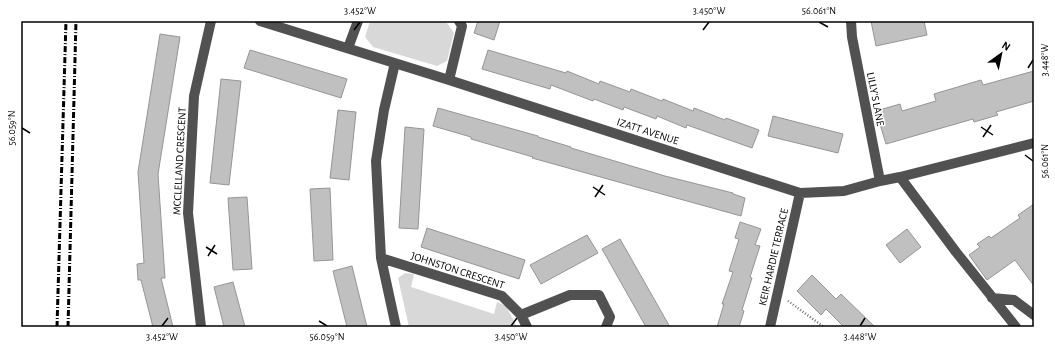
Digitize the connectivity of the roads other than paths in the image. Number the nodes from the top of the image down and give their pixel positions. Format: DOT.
graph roads {
  1 [pos="211,21"];
  2 [pos="260,21"];
  3 [pos="358,21"];
  4 [pos="459,21"];
  5 [pos="851,21"];
  6 [pos="348,48"];
  7 [pos="395,63"];
  8 [pos="448,80"];
  9 [pos="1034,143"];
  10 [pos="900,177"];
  11 [pos="880,181"];
  12 [pos="800,193"];
  13 [pos="381,258"];
  14 [pos="992,298"];
  15 [pos="521,315"];
  16 [pos="1034,315"];
  17 [pos="201,327"];
  18 [pos="396,327"];
  19 [pos="527,327"];
  20 [pos="606,327"];
  21 [pos="770,327"];
  22 [pos="1016,327"];
  1 -- 17 [label="street, MCCLELLAND CRESCENT"];
  2 -- 6 [label="street, IZATT AVENUE"];
  3 -- 6 [label="street"];
  4 -- 8 [label="street"];
  5 -- 11 [label="street, LILLY'S LANE"];
  6 -- 7 [label="street, IZATT AVENUE"];
  7 -- 8 [label="street, IZATT AVENUE"];
  7 -- 13 [label="street"];
  8 -- 12 [label="street, IZATT AVENUE"];
  9 -- 10 [label="street, IZATT AVENUE"];
  10 -- 11 [label="street, IZATT AVENUE"];
  10 -- 14 [label="street"];
  11 -- 12 [label="street, IZATT AVENUE"];
  12 -- 21 [label="street, KEIR HARDIE TERRACE"];
  13 -- 15 [label="street, JOHNSTON CRESCENT"];
  13 -- 18 [label="street"];
  14 -- 16 [label="street"];
  14 -- 22 [label="street"];
  15 -- 19 [label="street, JOHNSTON CRESCENT"];
  15 -- 20 [label="street"];
}
